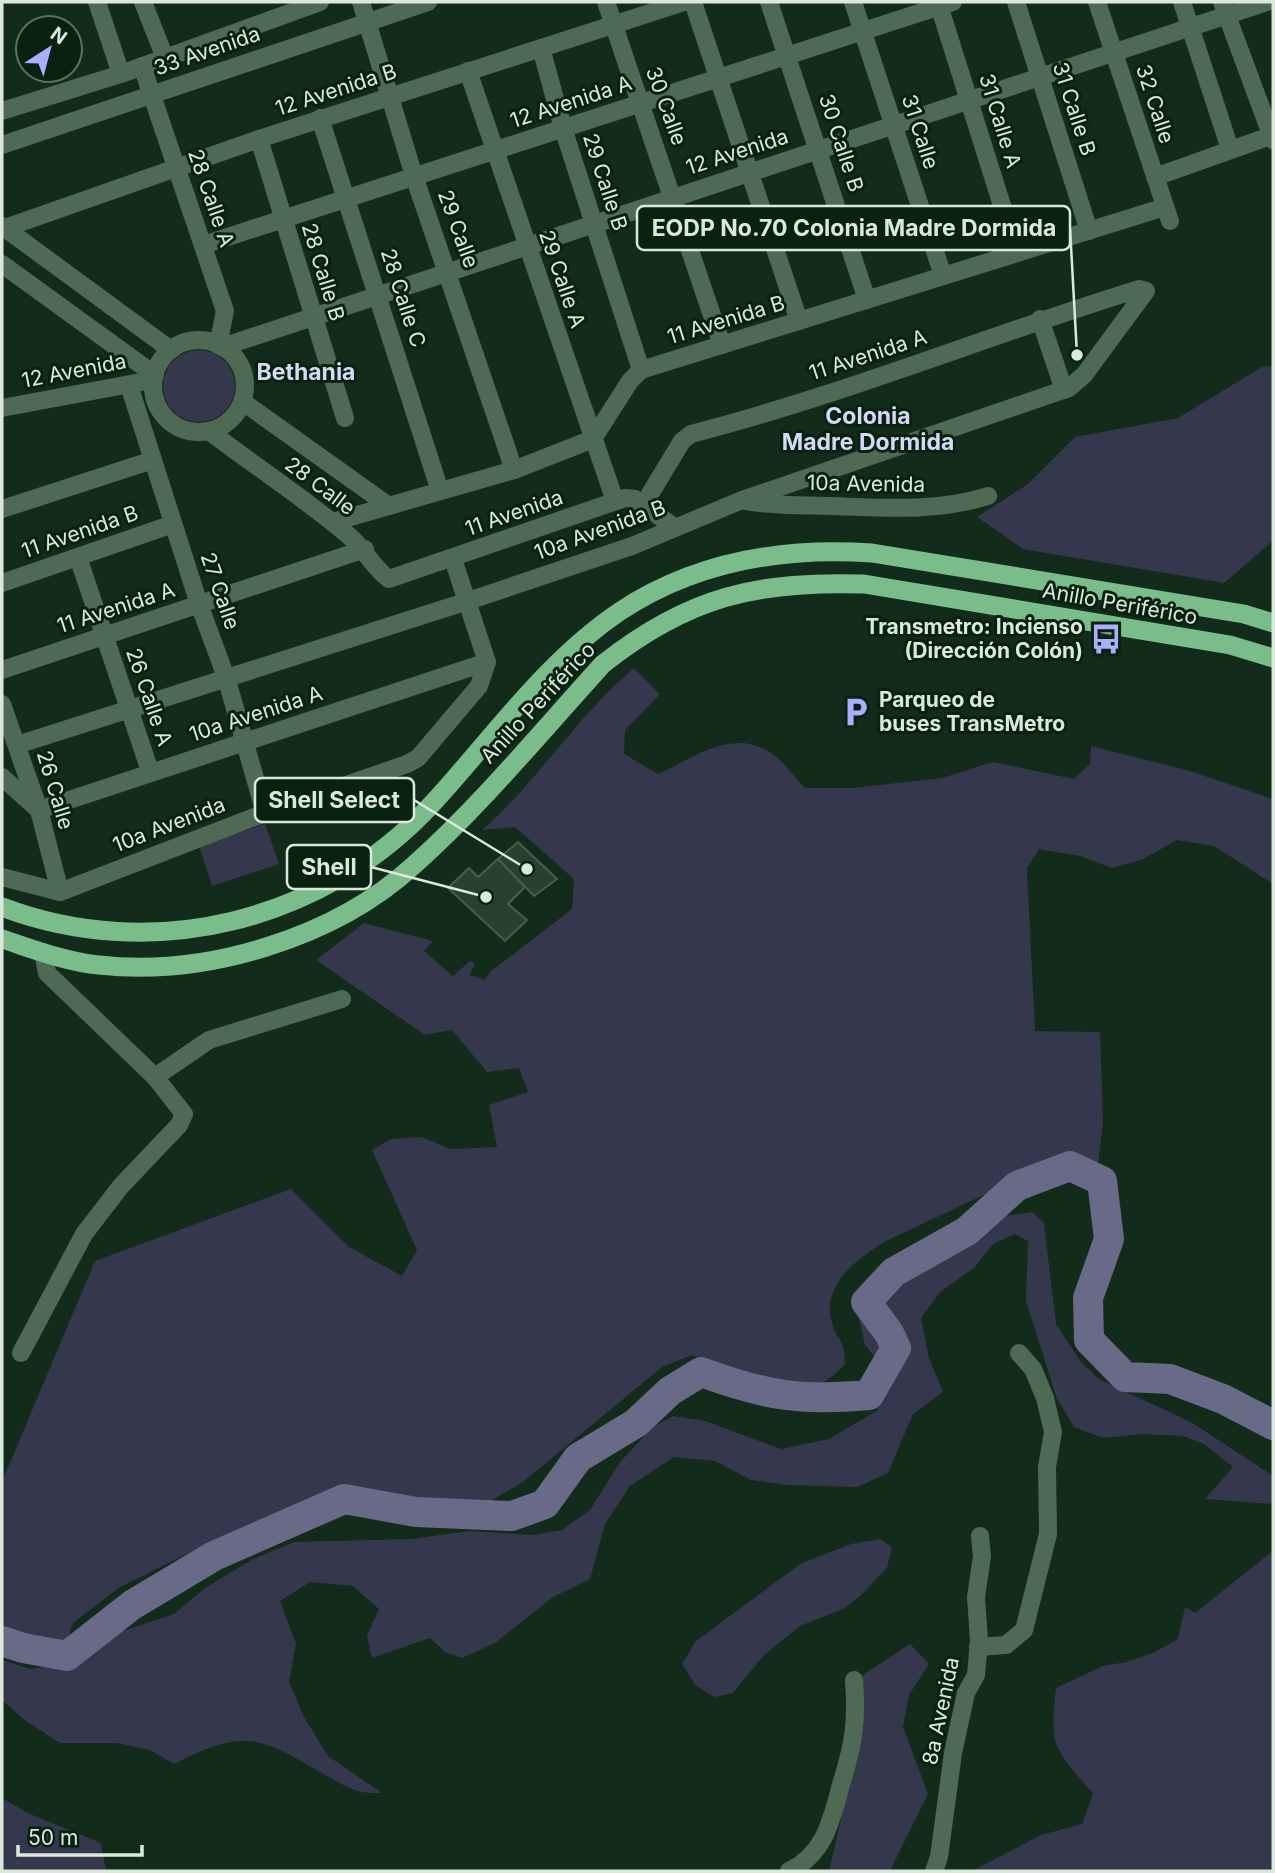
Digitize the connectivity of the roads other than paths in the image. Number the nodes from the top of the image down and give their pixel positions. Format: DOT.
graph roads {
  1 [pos="97,2"];
  2 [pos="143,2"];
  3 [pos="320,2"];
  4 [pos="360,2"];
  5 [pos="428,2"];
  6 [pos="606,2"];
  7 [pos="684,2"];
  8 [pos="694,2"];
  9 [pos="769,2"];
  10 [pos="853,2"];
  11 [pos="1016,2"];
  12 [pos="1097,2"];
  13 [pos="1182,2"];
  14 [pos="1267,2"];
  15 [pos="943,3"];
  16 [pos="1224,8"];
  17 [pos="366,21"];
  18 [pos="612,24"];
  19 [pos="1191,27"];
  20 [pos="863,31"];
  21 [pos="541,48"];
  22 [pos="1114,52"];
  23 [pos="786,54"];
  24 [pos="165,58"];
  25 [pos="142,66"];
  26 [pos="468,71"];
  27 [pos="121,74"];
  28 [pos="1040,76"];
  29 [pos="718,78"];
  30 [pos="152,94"];
  31 [pos="389,97"];
  32 [pos="970,100"];
  33 [pos="640,104"];
  34 [pos="2,111"];
  35 [pos="320,118"];
  36 [pos="894,125"];
  37 [pos="563,128"];
  38 [pos="1273,137"];
  39 [pos="259,139"];
  40 [pos="2,145"];
  41 [pos="819,149"];
  42 [pos="1230,149"];
  43 [pos="494,151"];
  44 [pos="177,169"];
  45 [pos="750,172"];
  46 [pos="414,176"];
  47 [pos="1155,177"];
  48 [pos="674,197"];
  49 [pos="347,199"];
  50 [pos="1168,214"];
  51 [pos="283,219"];
  52 [pos="595,223"];
  53 [pos="3,227"];
  54 [pos="1089,231"];
  55 [pos="203,245"];
  56 [pos="526,246"];
  57 [pos="1017,253"];
  58 [pos="2,264"];
  59 [pos="449,271"];
  60 [pos="943,276"];
  61 [pos="1139,289"];
  62 [pos="378,295"];
  63 [pos="867,300"];
  64 [pos="313,316"];
  65 [pos="1040,319"];
  66 [pos="799,321"];
  67 [pos="722,345"];
  68 [pos="220,346"];
  69 [pos="171,350"];
  70 [pos="642,370"];
  71 [pos="154,377"];
  72 [pos="129,385"];
  73 [pos="1064,390"];
  74 [pos="243,402"];
  75 [pos="2,408"];
  76 [pos="166,418"];
  77 [pos="345,418"];
  78 [pos="209,431"];
  79 [pos="145,433"];
  80 [pos="593,439"];
  81 [pos="153,460"];
  82 [pos="514,470"];
  83 [pos="440,491"];
  84 [pos="988,496"];
  85 [pos="742,500"];
  86 [pos="615,501"];
  87 [pos="644,504"];
  88 [pos="389,506"];
  89 [pos="2,509"];
  90 [pos="333,522"];
  91 [pos="173,524"];
  92 [pos="674,527"];
  93 [pos="365,549"];
  94 [pos="78,557"];
  95 [pos="453,559"];
  96 [pos="398,576"];
  97 [pos="2,583"];
  98 [pos="468,601"];
  99 [pos="199,604"];
  100 [pos="1273,623"];
  101 [pos="104,636"];
  102 [pos="1273,658"];
  103 [pos="487,662"];
  104 [pos="2,670"];
  105 [pos="226,677"];
  106 [pos="2,704"];
  107 [pos="128,708"];
  108 [pos="246,742"];
  109 [pos="16,745"];
  110 [pos="150,771"];
  111 [pos="2,778"];
  112 [pos="39,810"];
  113 [pos="265,813"];
  114 [pos="2,877"];
  115 [pos="60,892"];
  116 [pos="2,907"];
  117 [pos="2,939"];
  118 [pos="43,953"];
  119 [pos="342,999"];
  120 [pos="155,1077"];
  121 [pos="21,1353"];
  122 [pos="1019,1353"];
  123 [pos="980,1536"];
  124 [pos="978,1647"];
  125 [pos="854,1680"];
  126 [pos="789,1871"];
  127 [pos="934,1871"];
  1 -- 27 [label="street"];
  2 -- 24 [label="street"];
  3 -- 24 [label="street, 33 Avenida"];
  4 -- 17 [label="street, 29 Calle"];
  5 -- 17 [label="street, 33 Avenida"];
  6 -- 18 [label="street, 30 Calle"];
  7 -- 18 [label="street, 12 Avenida B"];
  8 -- 29 [label="street"];
  9 -- 23 [label="street, 30 Calle B"];
  10 -- 20 [label="street, 31 Calle"];
  11 -- 28 [label="street, 31 Calle B"];
  12 -- 22 [label="street, 32 Calle"];
  13 -- 19 [label="street"];
  14 -- 16 [label="street, 12 Avenida"];
  15 -- 20 [label="street, 12 Avenida A"];
  15 -- 32 [label="street, 31 Calle A"];
  16 -- 19 [label="street, 12 Avenida"];
  16 -- 38 [label="street"];
  17 -- 30 [label="street, 33 Avenida"];
  17 -- 31 [label="street, 29 Calle"];
  18 -- 21 [label="street, 12 Avenida B"];
  18 -- 33 [label="street, 30 Calle"];
  19 -- 22 [label="street, 12 Avenida"];
  19 -- 42 [label="street"];
  20 -- 23 [label="street, 12 Avenida A"];
  20 -- 36 [label="street, 31 Calle"];
  21 -- 26 [label="street, 12 Avenida B"];
  21 -- 37 [label="street, 29 Calle B"];
  22 -- 28 [label="street, 12 Avenida"];
  22 -- 47 [label="street, 32 Calle"];
  23 -- 29 [label="street, 12 Avenida A"];
  23 -- 41 [label="street, 30 Calle B"];
  24 -- 25 [label="street, 33 Avenida"];
  25 -- 27 [label="street, 33 Avenida"];
  25 -- 30 [label="street, 28 Calle A"];
  26 -- 31 [label="street, 12 Avenida B"];
  26 -- 43 [label="street, 29 Calle A"];
  27 -- 34 [label="street, 33 Avenida"];
  28 -- 32 [label="street, 12 Avenida"];
  28 -- 54 [label="street, 31 Calle B"];
  29 -- 33 [label="street, 12 Avenida A"];
  29 -- 45 [label="street"];
  30 -- 40 [label="street, 33 Avenida"];
  30 -- 44 [label="street, 28 Calle A"];
  31 -- 35 [label="street, 12 Avenida B"];
  31 -- 46 [label="street, 29 Calle"];
  32 -- 36 [label="street, 12 Avenida"];
  32 -- 57 [label="street, 31 Calle A"];
  33 -- 37 [label="street, 12 Avenida A"];
  33 -- 48 [label="street, 30 Calle"];
  35 -- 39 [label="street, 12 Avenida B"];
  35 -- 49 [label="street, 28 Calle C"];
  36 -- 41 [label="street, 12 Avenida"];
  36 -- 60 [label="street, 31 Calle"];
  37 -- 43 [label="street, 12 Avenida A"];
  37 -- 52 [label="street, 29 Calle B"];
  38 -- 42 [label="street"];
  39 -- 44 [label="street, 12 Avenida B"];
  39 -- 51 [label="street, 28 Calle B"];
  41 -- 45 [label="street, 12 Avenida"];
  41 -- 63 [label="street, 30 Calle B"];
  42 -- 47 [label="street"];
  43 -- 46 [label="street, 12 Avenida A"];
  43 -- 56 [label="street, 29 Calle A"];
  44 -- 53 [label="street, 12 Avenida B"];
  44 -- 55 [label="street, 28 Calle A"];
  45 -- 48 [label="street, 12 Avenida"];
  45 -- 66 [label="street"];
  46 -- 49 [label="street, 12 Avenida A"];
  46 -- 59 [label="street, 29 Calle"];
  47 -- 50 [label="street, 32 Calle"];
  48 -- 52 [label="street, 12 Avenida"];
  48 -- 67 [label="street, 30 Calle"];
  49 -- 51 [label="street, 12 Avenida A"];
  49 -- 62 [label="street, 28 Calle C"];
  50 -- 54 [label="street, 11 Avenida B"];
  51 -- 55 [label="street, 12 Avenida A"];
  51 -- 64 [label="street, 28 Calle B"];
  52 -- 56 [label="street, 12 Avenida"];
  52 -- 70 [label="street, 29 Calle B"];
  53 -- 69 [label="street"];
  54 -- 57 [label="street, 11 Avenida B"];
  55 -- 68 [label="street, 28 Calle A"];
  56 -- 59 [label="street, 12 Avenida"];
  56 -- 80 [label="street, 29 Calle A"];
  57 -- 60 [label="street, 11 Avenida B"];
  58 -- 71 [label="street"];
  59 -- 62 [label="street, 12 Avenida"];
  59 -- 82 [label="street, 29 Calle"];
  60 -- 63 [label="street, 11 Avenida B"];
  61 -- 65 [label="street, 11 Avenida A"];
  61 -- 73 [label="street, 10a Avenida B"];
  62 -- 64 [label="street, 12 Avenida"];
  62 -- 83 [label="street, 28 Calle C"];
  63 -- 66 [label="street, 11 Avenida B"];
  64 -- 68 [label="street, 12 Avenida"];
  64 -- 77 [label="street, 28 Calle B"];
  65 -- 73 [label="street"];
  65 -- 87 [label="street, 11 Avenida A"];
  66 -- 67 [label="street, 11 Avenida B"];
  67 -- 70 [label="street, 11 Avenida B"];
  68 -- 69 [label="street"];
  68 -- 74 [label="street"];
  69 -- 71 [label="street"];
  70 -- 80 [label="street"];
  71 -- 72 [label="street, 12 Avenida"];
  71 -- 76 [label="street"];
  72 -- 75 [label="street, 12 Avenida"];
  72 -- 79 [label="street, 27 Calle"];
  73 -- 85 [label="street, 10a Avenida B"];
  74 -- 78 [label="street"];
  74 -- 88 [label="street, 28 Calle"];
  76 -- 78 [label="street"];
  76 -- 79 [label="street"];
  78 -- 90 [label="street, 28 Calle"];
  79 -- 81 [label="street, 27 Calle"];
  80 -- 82 [label="street"];
  80 -- 86 [label="street, 29 Calle A"];
  81 -- 89 [label="street"];
  81 -- 91 [label="street, 27 Calle"];
  82 -- 83 [label="street"];
  83 -- 88 [label="street"];
  84 -- 85 [label="street, 10a Avenida"];
  85 -- 92 [label="street, 10a Avenida B"];
  86 -- 87 [label="street, 11 Avenida"];
  86 -- 95 [label="street, 11 Avenida"];
  87 -- 92 [label="street"];
  88 -- 90 [label="street"];
  90 -- 93 [label="street, 28 Calle"];
  91 -- 94 [label="street, 11 Avenida B"];
  91 -- 99 [label="street, 27 Calle"];
  92 -- 98 [label="street, 10a Avenida B"];
  93 -- 96 [label="street, 28 Calle"];
  93 -- 99 [label="street, 11 Avenida A"];
  94 -- 97 [label="street, 11 Avenida B"];
  94 -- 101 [label="street, 26 Calle A"];
  95 -- 96 [label="street, 11 Avenida"];
  95 -- 98 [label="street"];
  98 -- 103 [label="street"];
  98 -- 105 [label="street, 10a Avenida B"];
  99 -- 101 [label="street, 11 Avenida A"];
  99 -- 105 [label="street, 27 Calle"];
  100 -- 116 [label="highway, Anillo Periférico"];
  101 -- 104 [label="street, 11 Avenida A"];
  101 -- 107 [label="street, 26 Calle A"];
  102 -- 118 [label="highway, Anillo Periférico"];
  103 -- 108 [label="street, 10a Avenida A"];
  103 -- 113 [label="street, 10a Avenida"];
  105 -- 107 [label="street, 10a Avenida B"];
  105 -- 108 [label="street, 27 Calle"];
  106 -- 109 [label="street, 26 Calle"];
  107 -- 109 [label="street, 10a Avenida B"];
  107 -- 110 [label="street, 26 Calle A"];
  108 -- 110 [label="street, 10a Avenida A"];
  108 -- 113 [label="street, 27 Calle"];
  109 -- 112 [label="street, 26 Calle"];
  110 -- 112 [label="street, 10a Avenida A"];
  111 -- 112 [label="street"];
  112 -- 115 [label="street, 26 Calle"];
  113 -- 115 [label="street, 10a Avenida"];
  114 -- 115 [label="street"];
  117 -- 118 [label="highway, Anillo Periférico"];
  118 -- 120 [label="street"];
  119 -- 120 [label="street"];
  120 -- 121 [label="street"];
  122 -- 124 [label="street, 8a Avenida"];
  123 -- 124 [label="street"];
  124 -- 127 [label="street, 8a Avenida"];
  125 -- 126 [label="street"];
}
